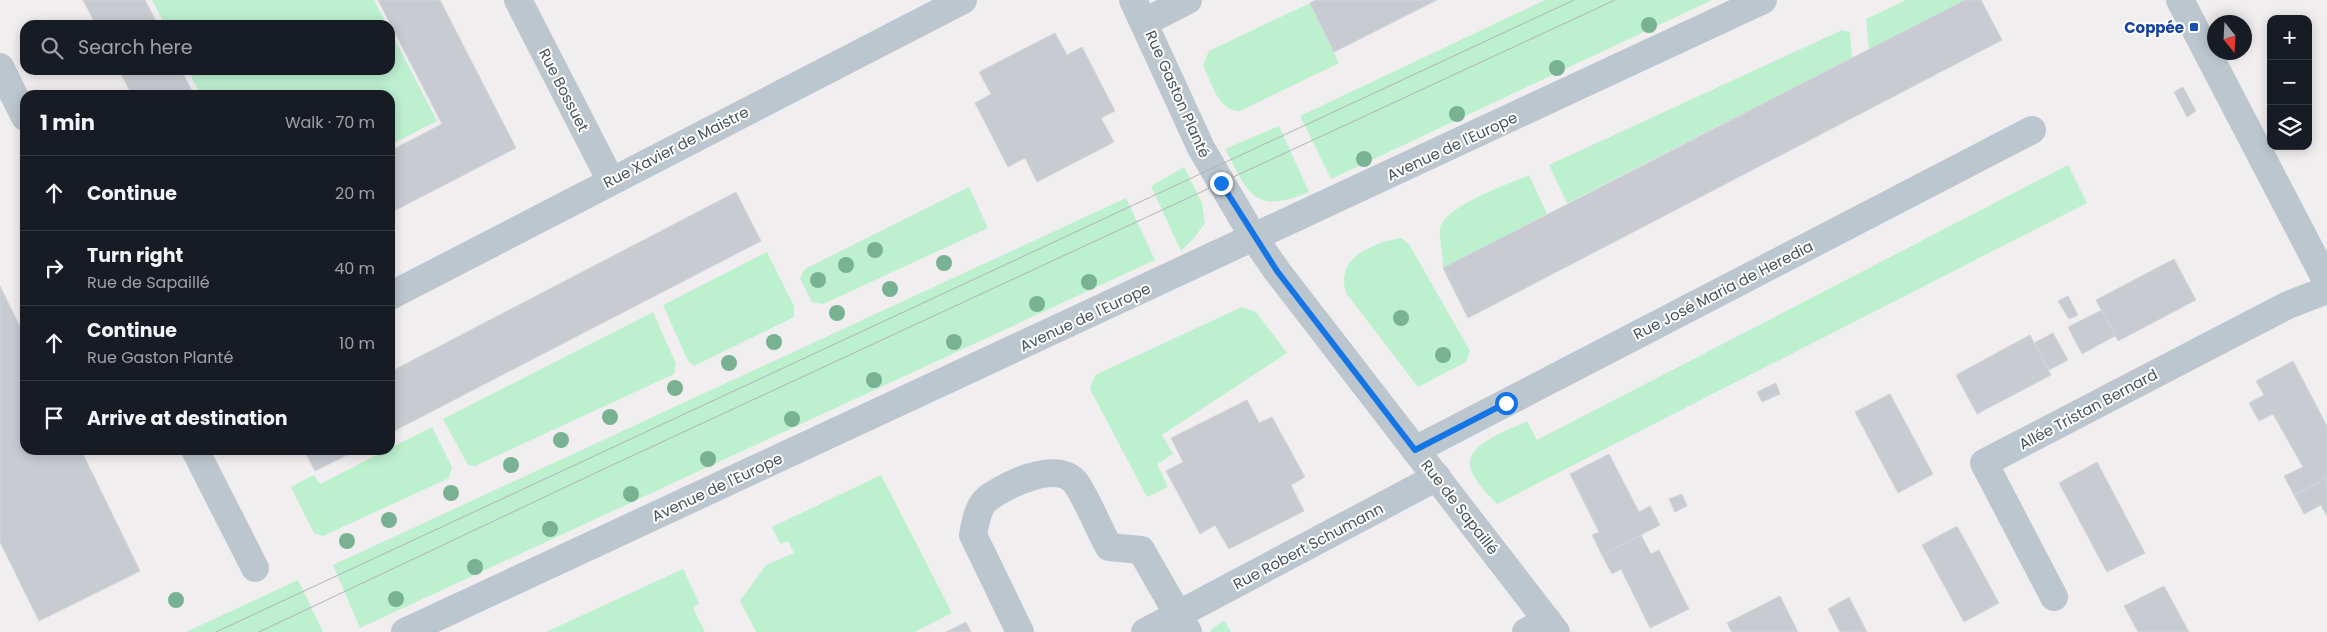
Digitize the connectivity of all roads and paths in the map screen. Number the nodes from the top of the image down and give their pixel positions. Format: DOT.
graph roads {
  1 [pos="518,0"];
  2 [pos="963,0"];
  3 [pos="1188,0"];
  4 [pos="1764,0"];
  5 [pos="2180,0"];
  6 [pos="1139,11"];
  7 [pos="0,67"];
  8 [pos="20,106"];
  9 [pos="2032,130"];
  10 [pos="611,181"];
  11 [pos="1254,238"];
  12 [pos="2327,282"];
  13 [pos="2327,290"];
  14 [pos="395,293"];
  15 [pos="1415,450"];
  16 [pos="198,455"];
  17 [pos="1437,478"];
  18 [pos="255,568"];
  19 [pos="2054,597"];
  20 [pos="1184,623"];
  21 [pos="1543,628"];
  22 [pos="405,632"];
  23 [pos="1020,632"];
  24 [pos="1145,632"];
  1 -- 10 [label="street, Rue Bossuet"];
  2 -- 10 [label="street, Rue Xavier de Maistre"];
  3 -- 6 [label="street"];
  4 -- 11 [label="street, Avenue de l'Europe"];
  5 -- 12 [label="street"];
  6 -- 11 [label="street, Rue Gaston Planté"];
  7 -- 8 [label="street"];
  9 -- 15 [label="street, Rue José Maria de Heredia"];
  10 -- 14 [label="street, Rue Xavier de Maistre"];
  11 -- 15 [label="street, Rue de Sapaillé"];
  11 -- 22 [label="street, Avenue de l'Europe"];
  13 -- 19 [label="street, Allée Tristan Bernard"];
  15 -- 17 [label="street, Rue de Sapaillé"];
  16 -- 18 [label="street"];
  17 -- 20 [label="street, Rue Robert Schumann"];
  17 -- 21 [label="street, Rue de Sapaillé"];
  20 -- 23 [label="street"];
  20 -- 24 [label="street, Rue Robert Schumann"];
}
